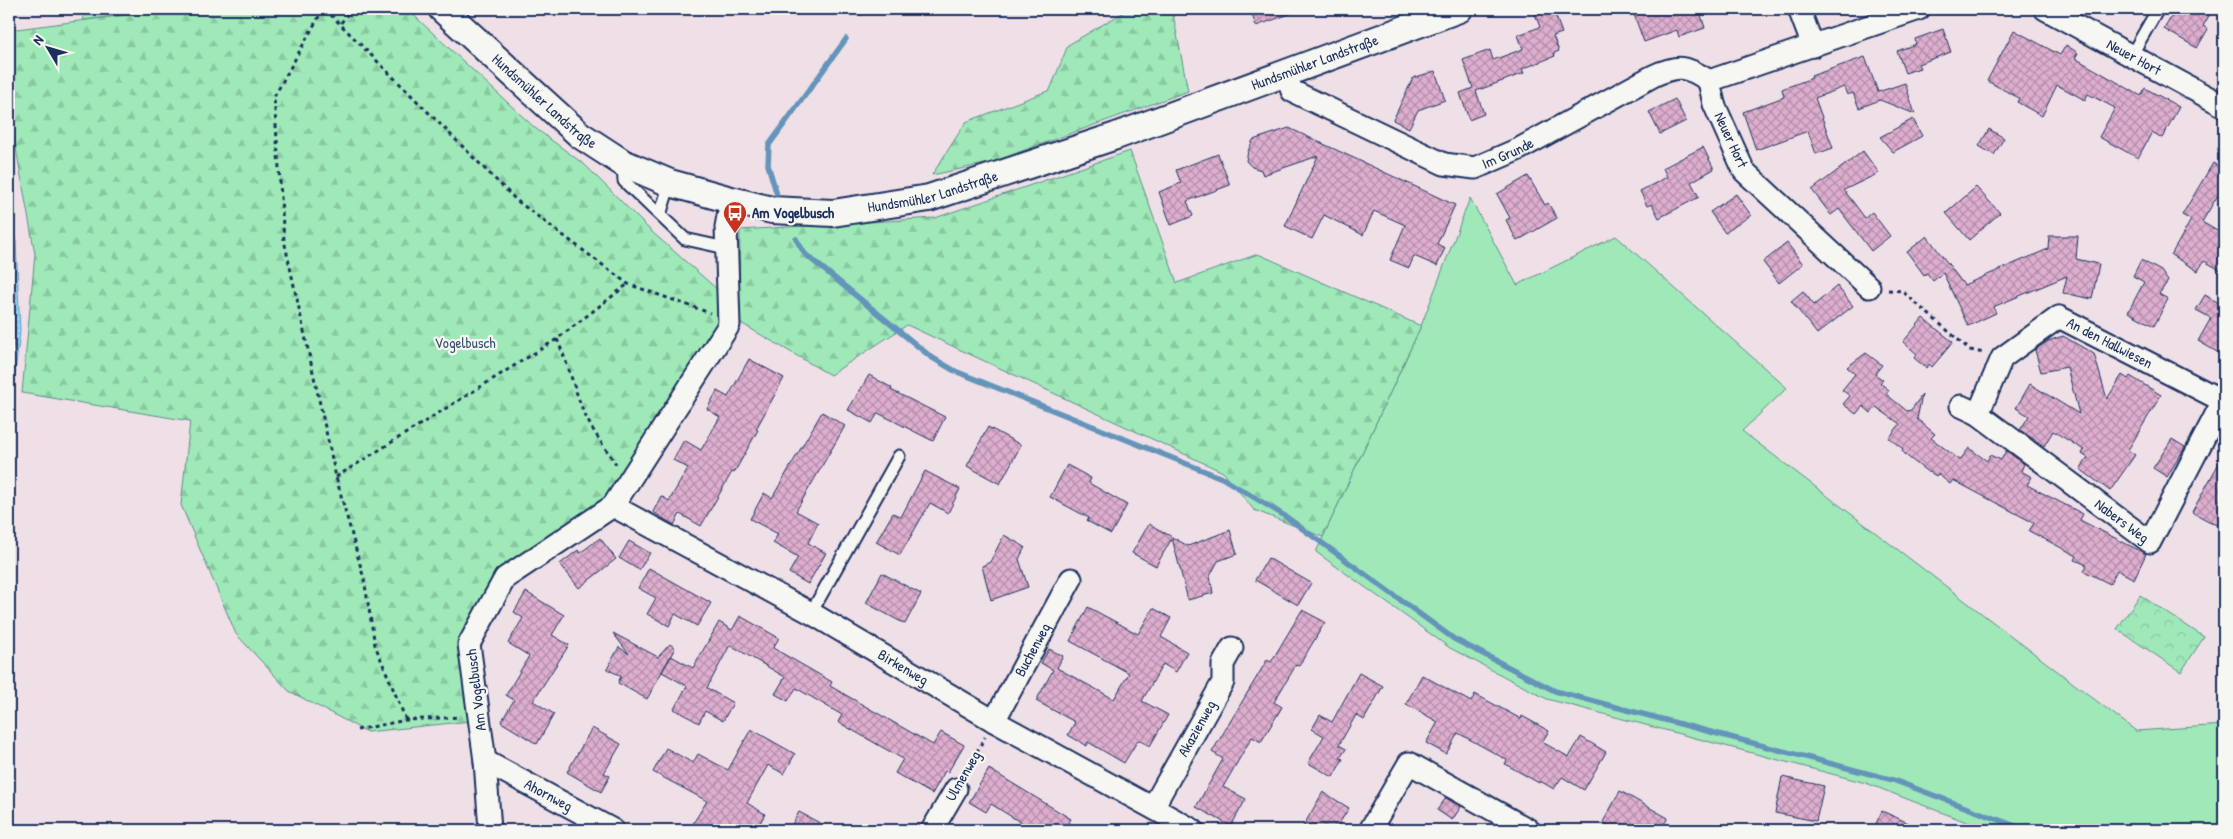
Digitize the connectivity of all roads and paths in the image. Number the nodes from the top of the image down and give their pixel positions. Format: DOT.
graph roads {
  1 [pos="324,9"];
  2 [pos="351,9"];
  3 [pos="442,9"];
  4 [pos="1459,9"];
  5 [pos="1799,9"];
  6 [pos="1919,9"];
  7 [pos="2045,9"];
  8 [pos="2158,9"];
  9 [pos="340,23"];
  10 [pos="1813,46"];
  11 [pos="2132,54"];
  12 [pos="1285,73"];
  13 [pos="1708,81"];
  14 [pos="2224,106"];
  15 [pos="623,163"];
  16 [pos="670,183"];
  17 [pos="731,200"];
  18 [pos="660,216"];
  19 [pos="726,248"];
  20 [pos="628,284"];
  21 [pos="1869,287"];
  22 [pos="730,319"];
  23 [pos="556,339"];
  24 [pos="2002,358"];
  25 [pos="2224,400"];
  26 [pos="899,456"];
  27 [pos="336,476"];
  28 [pos="628,481"];
  29 [pos="613,506"];
  30 [pos="1071,579"];
  31 [pos="811,613"];
  32 [pos="1232,648"];
  33 [pos="478,716"];
  34 [pos="406,720"];
  35 [pos="994,721"];
  36 [pos="357,730"];
  37 [pos="485,761"];
  38 [pos="956,789"];
  39 [pos="1153,807"];
  40 [pos="490,830"];
  41 [pos="613,830"];
  42 [pos="932,830"];
  43 [pos="1193,830"];
  44 [pos="1370,830"];
  45 [pos="1529,830"];
  1 -- 9 [label="path"];
  1 -- 27 [label="path"];
  2 -- 9 [label="path"];
  3 -- 15 [label="street, Hundsmühler Landstraße"];
  4 -- 12 [label="street, Hundsmühler Landstraße"];
  5 -- 10 [label="street"];
  6 -- 10 [label="street"];
  7 -- 11 [label="street, Neuer Hort"];
  8 -- 11 [label="lane"];
  9 -- 20 [label="path"];
  10 -- 13 [label="street"];
  11 -- 14 [label="street, Neuer Hort"];
  12 -- 13 [label="street, Im Grunde"];
  12 -- 17 [label="street, Hundsmühler Landstraße"];
  13 -- 21 [label="street, Neuer Hort"];
  15 -- 16 [label="street, Hundsmühler Landstraße"];
  15 -- 18 [label="lane"];
  16 -- 17 [label="street, Hundsmühler Landstraße"];
  16 -- 18 [label="lane"];
  17 -- 19 [label="street, Am Vogelbusch"];
  18 -- 19 [label="lane"];
  19 -- 22 [label="street, Am Vogelbusch"];
  20 -- 22 [label="path"];
  20 -- 23 [label="path"];
  21 -- 24 [label="path"];
  22 -- 28 [label="street, Am Vogelbusch"];
  23 -- 27 [label="path"];
  23 -- 28 [label="path"];
  24 -- 25 [label="street, An den Hallwiesen"];
  24 -- 25 [label="street, Nabers Weg"];
  26 -- 31 [label="lane"];
  27 -- 34 [label="path"];
  28 -- 29 [label="street, Am Vogelbusch"];
  29 -- 31 [label="street, Birkenweg"];
  29 -- 33 [label="street, Am Vogelbusch"];
  30 -- 35 [label="street, Buchenweg"];
  31 -- 35 [label="street, Birkenweg"];
  32 -- 39 [label="street, Akazienweg"];
  33 -- 34 [label="path"];
  33 -- 37 [label="street, Am Vogelbusch"];
  34 -- 36 [label="path"];
  35 -- 38 [label="path, Ulmenweg"];
  35 -- 39 [label="street, Birkenweg"];
  37 -- 40 [label="street, Am Vogelbusch"];
  37 -- 41 [label="street, Ahornweg"];
  38 -- 42 [label="street, Ulmenweg"];
  39 -- 43 [label="street, Birkenweg"];
  44 -- 45 [label="street"];
}
